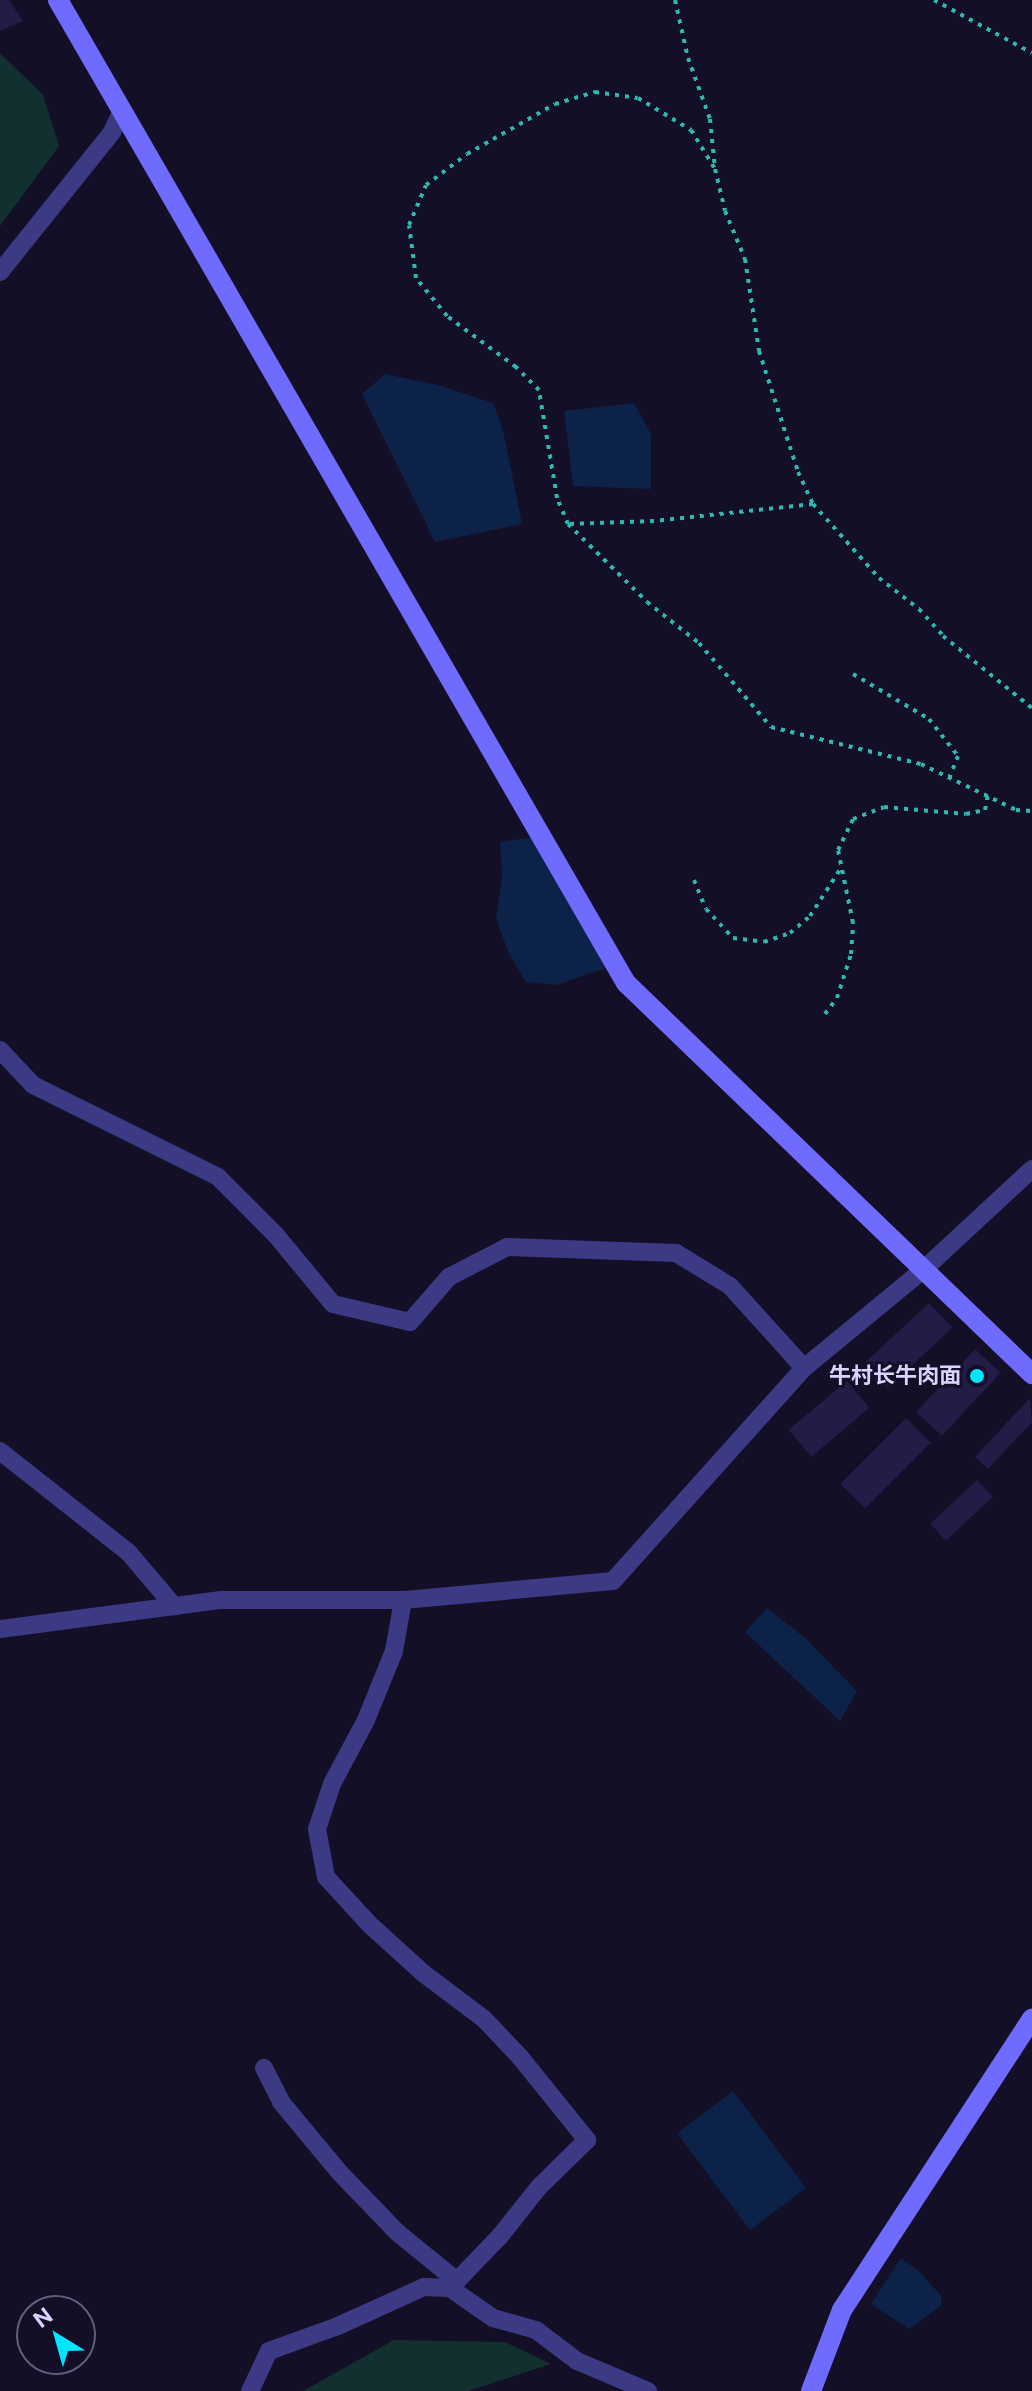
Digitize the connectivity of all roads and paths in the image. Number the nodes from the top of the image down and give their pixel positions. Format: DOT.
graph roads {
  1 [pos="58,0"];
  2 [pos="675,0"];
  3 [pos="934,0"];
  4 [pos="1032,53"];
  5 [pos="122,111"];
  6 [pos="715,169"];
  7 [pos="0,272"];
  8 [pos="813,504"];
  9 [pos="568,524"];
  10 [pos="853,674"];
  11 [pos="1032,708"];
  12 [pos="950,776"];
  13 [pos="988,795"];
  14 [pos="1032,811"];
  15 [pos="841,868"];
  16 [pos="694,880"];
  17 [pos="825,1014"];
  18 [pos="0,1050"];
  19 [pos="1032,1169"];
  20 [pos="923,1270"];
  21 [pos="804,1368"];
  22 [pos="1032,1374"];
  23 [pos="0,1451"];
  24 [pos="403,1600"];
  25 [pos="174,1606"];
  26 [pos="0,1629"];
  27 [pos="1032,2018"];
  28 [pos="264,2068"];
  29 [pos="453,2285"];
  30 [pos="250,2391"];
  31 [pos="648,2391"];
  32 [pos="811,2391"];
  1 -- 5 [label="street"];
  2 -- 6 [label="path"];
  3 -- 4 [label="path"];
  5 -- 7 [label="street"];
  5 -- 20 [label="street"];
  6 -- 8 [label="path"];
  6 -- 9 [label="path"];
  8 -- 9 [label="path"];
  8 -- 11 [label="path"];
  9 -- 12 [label="path"];
  10 -- 12 [label="path"];
  12 -- 13 [label="path"];
  13 -- 14 [label="path"];
  13 -- 15 [label="path"];
  15 -- 16 [label="path"];
  15 -- 17 [label="path"];
  18 -- 21 [label="street"];
  19 -- 20 [label="street"];
  20 -- 21 [label="street"];
  20 -- 22 [label="street"];
  21 -- 24 [label="street"];
  23 -- 25 [label="street"];
  24 -- 25 [label="street"];
  24 -- 29 [label="street"];
  25 -- 26 [label="street"];
  27 -- 32 [label="street"];
  28 -- 29 [label="street"];
  29 -- 30 [label="street"];
  29 -- 31 [label="street"];
}
